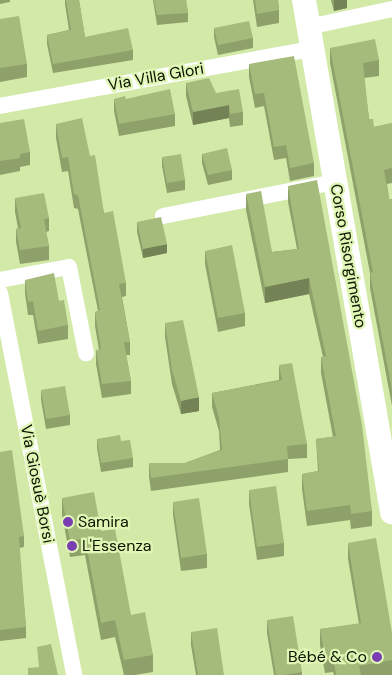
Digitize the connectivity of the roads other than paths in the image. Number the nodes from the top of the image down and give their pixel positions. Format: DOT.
graph roads {
  1 [pos="307,1"];
  2 [pos="392,9"];
  3 [pos="310,38"];
  4 [pos="0,106"];
  5 [pos="335,182"];
  6 [pos="163,216"];
  7 [pos="0,280"];
  8 [pos="0,293"];
  9 [pos="86,354"];
  10 [pos="392,512"];
  11 [pos="74,675"];
  1 -- 3 [label="main road, Corso Risorgimento"];
  2 -- 3 [label="street, Via Villa Glori"];
  3 -- 4 [label="street, Via Villa Glori"];
  3 -- 5 [label="main road, Corso Risorgimento"];
  5 -- 6 [label="street"];
  5 -- 10 [label="main road, Corso Risorgimento"];
  7 -- 9 [label="street"];
  8 -- 11 [label="street, Via Giosuè Borsi"];
}
